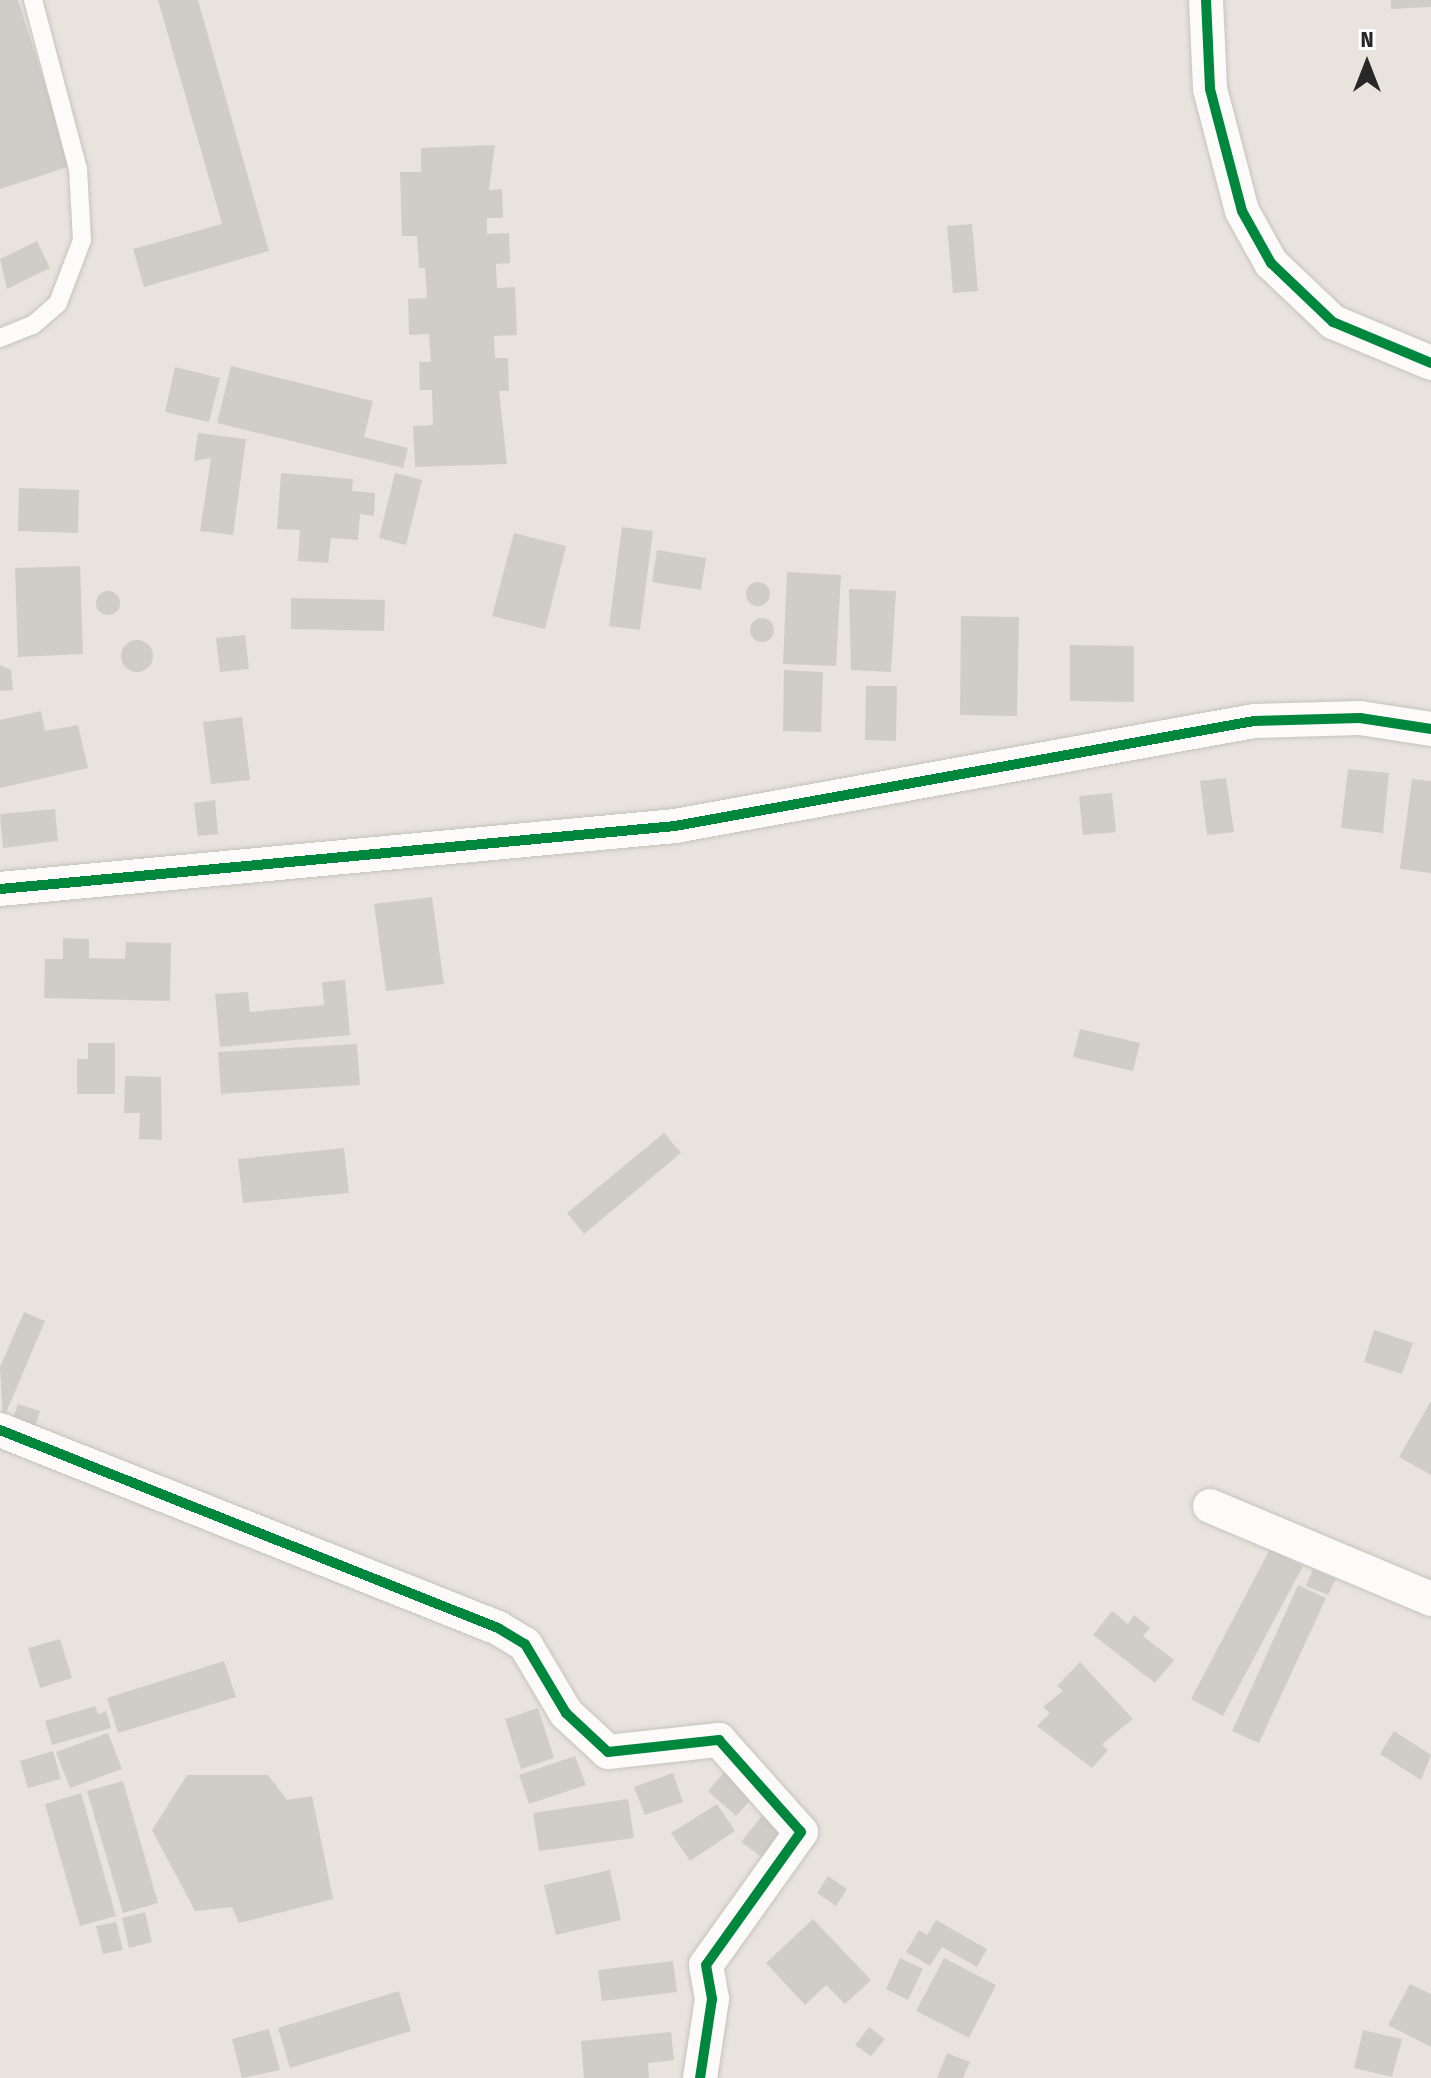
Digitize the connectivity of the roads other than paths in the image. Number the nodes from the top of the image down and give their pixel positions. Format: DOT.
graph roads {
  1 [pos="33,0"];
  2 [pos="1206,0"];
  3 [pos="0,338"];
  4 [pos="1431,363"];
  5 [pos="1431,729"];
  6 [pos="0,889"];
  7 [pos="0,1430"];
  8 [pos="1210,1506"];
  9 [pos="1431,1599"];
  10 [pos="700,2078"];
  1 -- 3 [label="lane"];
  2 -- 4 [label="street"];
  5 -- 6 [label="street"];
  7 -- 10 [label="street"];
  8 -- 9 [label="street"];
}
